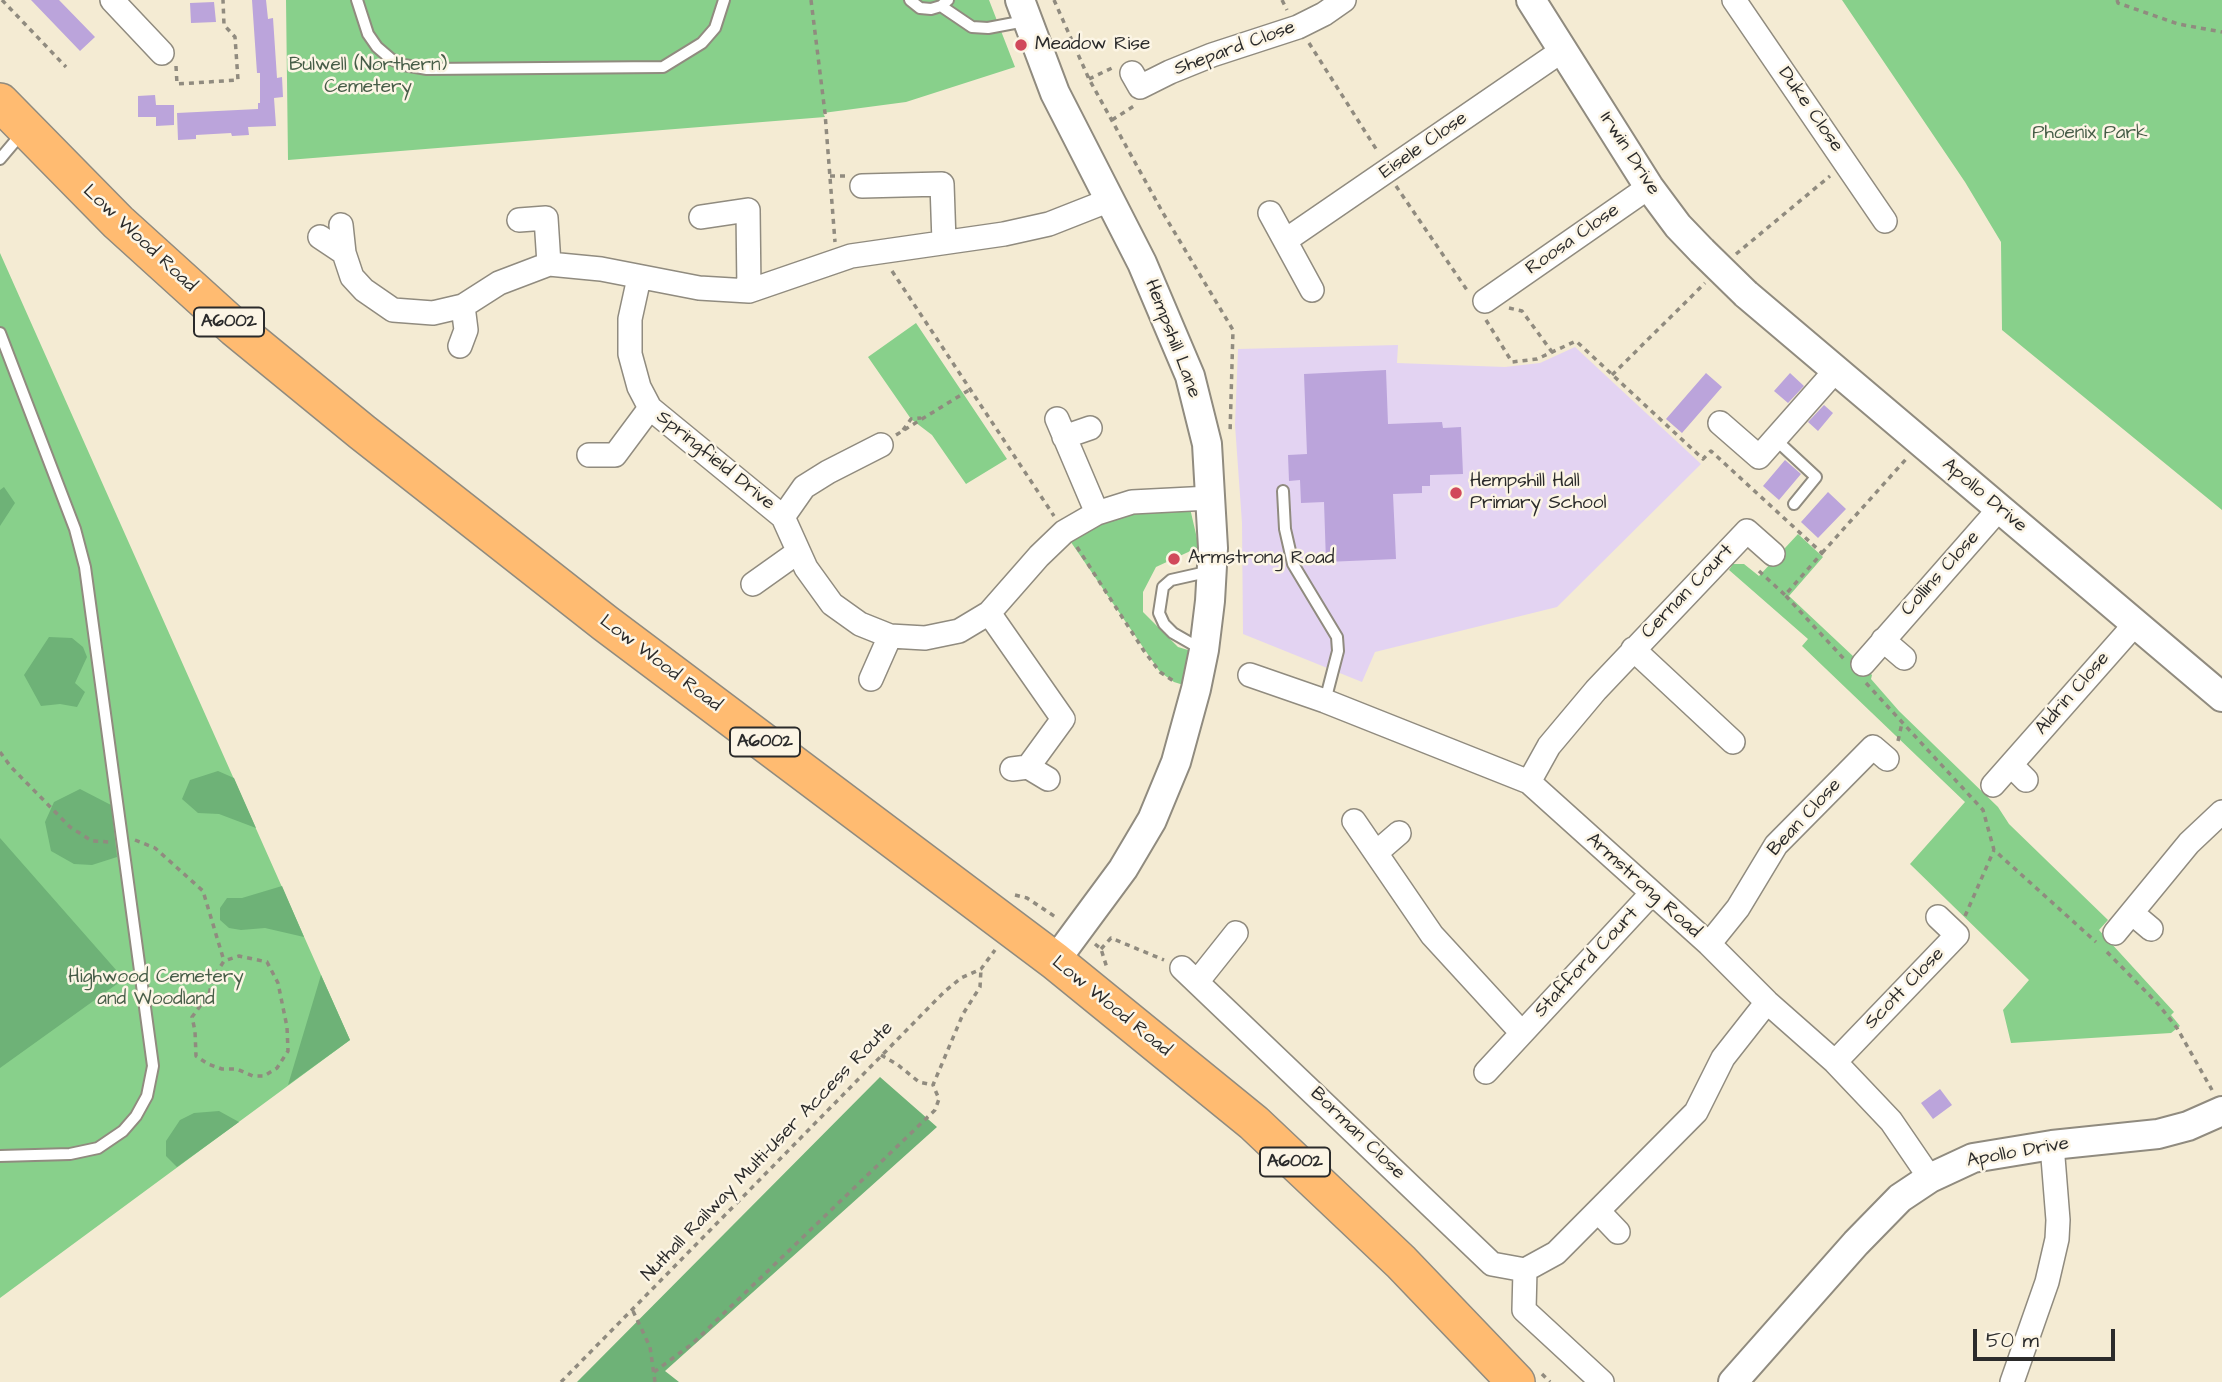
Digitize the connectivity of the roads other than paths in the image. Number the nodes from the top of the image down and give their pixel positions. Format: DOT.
graph roads {
  1 [pos="111,0"];
  2 [pos="357,0"];
  3 [pos="724,0"];
  4 [pos="909,0"];
  5 [pos="1344,0"];
  6 [pos="1531,0"];
  7 [pos="1734,0"];
  8 [pos="945,3"];
  9 [pos="1024,10"];
  10 [pos="1563,50"];
  11 [pos="162,53"];
  12 [pos="1132,73"];
  13 [pos="0,102"];
  14 [pos="26,129"];
  15 [pos="0,159"];
  16 [pos="862,186"];
  17 [pos="1649,187"];
  18 [pos="1110,200"];
  19 [pos="1270,213"];
  20 [pos="701,217"];
  21 [pos="519,220"];
  22 [pos="1885,221"];
  23 [pos="341,225"];
  24 [pos="320,237"];
  25 [pos="1286,240"];
  26 [pos="944,242"];
  27 [pos="344,253"];
  28 [pos="549,264"];
  29 [pos="639,278"];
  30 [pos="1312,290"];
  31 [pos="750,291"];
  32 [pos="1746,294"];
  33 [pos="1497,301"];
  34 [pos="463,306"];
  35 [pos="0,333"];
  36 [pos="460,346"];
  37 [pos="1836,370"];
  38 [pos="650,408"];
  39 [pos="1720,423"];
  40 [pos="1090,428"];
  41 [pos="1774,439"];
  42 [pos="881,445"];
  43 [pos="589,455"];
  44 [pos="1283,491"];
  45 [pos="1210,498"];
  46 [pos="1794,504"];
  47 [pos="1999,509"];
  48 [pos="1097,513"];
  49 [pos="783,517"];
  50 [pos="798,552"];
  51 [pos="1773,554"];
  52 [pos="1213,571"];
  53 [pos="753,584"];
  54 [pos="989,613"];
  55 [pos="2136,623"];
  56 [pos="890,636"];
  57 [pos="1883,640"];
  58 [pos="1633,649"];
  59 [pos="1204,650"];
  60 [pos="1904,657"];
  61 [pos="1863,664"];
  62 [pos="1250,676"];
  63 [pos="871,679"];
  64 [pos="2222,697"];
  65 [pos="1325,701"];
  66 [pos="1733,742"];
  67 [pos="1887,759"];
  68 [pos="1048,779"];
  69 [pos="1529,782"];
  70 [pos="1993,785"];
  71 [pos="2222,811"];
  72 [pos="1354,821"];
  73 [pos="1399,833"];
  74 [pos="1377,852"];
  75 [pos="1652,893"];
  76 [pos="2132,913"];
  77 [pos="1938,917"];
  78 [pos="2151,929"];
  79 [pos="1236,933"];
  80 [pos="2115,933"];
  81 [pos="1709,944"];
  82 [pos="1055,961"];
  83 [pos="1767,1002"];
  84 [pos="1522,1033"];
  85 [pos="1836,1062"];
  86 [pos="1486,1072"];
  87 [pos="2221,1118"];
  88 [pos="2052,1145"];
  89 [pos="0,1156"];
  90 [pos="1930,1178"];
  91 [pos="1598,1211"];
  92 [pos="1618,1232"];
  93 [pos="1525,1270"];
  94 [pos="1516,1382"];
  95 [pos="1602,1382"];
  96 [pos="1733,1382"];
  97 [pos="2012,1382"];
  1 -- 11 [label="street"];
  2 -- 3 [label="lane"];
  4 -- 8 [label="lane"];
  5 -- 12 [label="street, Shepard Close"];
  6 -- 10 [label="street, Irwin Drive"];
  7 -- 22 [label="street, Duke Close"];
  8 -- 9 [label="lane"];
  9 -- 18 [label="street, Hempshill Lane"];
  10 -- 17 [label="street, Irwin Drive"];
  10 -- 25 [label="street, Eisele Close"];
  13 -- 14 [label="main road, Low Wood Road / A6002"];
  14 -- 15 [label="lane"];
  14 -- 82 [label="main road, Low Wood Road / A6002"];
  16 -- 26 [label="street"];
  17 -- 32 [label="street, Irwin Drive, bridge"];
  17 -- 33 [label="street, Roosa Close"];
  18 -- 26 [label="street"];
  18 -- 45 [label="street, Hempshill Lane"];
  19 -- 25 [label="street"];
  20 -- 31 [label="street"];
  21 -- 28 [label="street"];
  23 -- 27 [label="street"];
  24 -- 27 [label="street"];
  25 -- 30 [label="street"];
  26 -- 31 [label="street"];
  27 -- 34 [label="street"];
  28 -- 29 [label="street"];
  28 -- 34 [label="street"];
  29 -- 31 [label="street"];
  29 -- 38 [label="street, Springfield Drive"];
  32 -- 37 [label="street, Apollo Drive"];
  34 -- 36 [label="street"];
  35 -- 89 [label="lane"];
  37 -- 41 [label="street"];
  37 -- 47 [label="street, Apollo Drive"];
  38 -- 43 [label="street, Springfield Drive"];
  38 -- 49 [label="street, Springfield Drive"];
  39 -- 41 [label="street"];
  40 -- 48 [label="street"];
  41 -- 46 [label="lane"];
  42 -- 49 [label="street"];
  44 -- 65 [label="lane"];
  45 -- 48 [label="street, Springfield Drive"];
  45 -- 52 [label="street, Hempshill Lane"];
  47 -- 55 [label="street, Apollo Drive"];
  47 -- 57 [label="street, Collins Close"];
  48 -- 54 [label="street, Springfield Drive"];
  49 -- 50 [label="street, Springfield Drive"];
  50 -- 53 [label="street"];
  50 -- 56 [label="street, Springfield Drive"];
  51 -- 58 [label="street, Cernan Court"];
  52 -- 59 [label="street, Hempshill Lane"];
  52 -- 59 [label="lane"];
  54 -- 56 [label="street, Springfield Drive"];
  54 -- 68 [label="street"];
  55 -- 64 [label="street, Apollo Drive"];
  55 -- 70 [label="street, Aldrin Close"];
  56 -- 63 [label="street"];
  57 -- 60 [label="street"];
  57 -- 61 [label="street, Collins Close"];
  58 -- 66 [label="street, Cernan Court"];
  58 -- 69 [label="street, Cernan Court"];
  59 -- 82 [label="street, Hempshill Lane"];
  62 -- 65 [label="street, Armstrong Road"];
  65 -- 69 [label="street, Armstrong Road"];
  67 -- 81 [label="street, Bean Close"];
  69 -- 75 [label="street, Armstrong Road"];
  71 -- 76 [label="street"];
  72 -- 74 [label="street, Stafford Court"];
  73 -- 74 [label="street"];
  74 -- 84 [label="street, Stafford Court"];
  75 -- 81 [label="street, Armstrong Road"];
  75 -- 84 [label="street, Stafford Court"];
  76 -- 78 [label="street"];
  76 -- 80 [label="street"];
  77 -- 85 [label="street, Scott Close"];
  79 -- 93 [label="street, Borman Close"];
  81 -- 83 [label="street, Armstrong Road"];
  82 -- 94 [label="main road, Low Wood Road / A6002"];
  83 -- 85 [label="street, Armstrong Road"];
  83 -- 91 [label="street"];
  84 -- 86 [label="street, Stafford Court"];
  85 -- 90 [label="street, Armstrong Road"];
  87 -- 88 [label="street, Apollo Drive"];
  88 -- 90 [label="street, Apollo Drive"];
  88 -- 97 [label="street"];
  90 -- 96 [label="street, Apollo Drive"];
  91 -- 92 [label="street"];
  91 -- 93 [label="street"];
  93 -- 95 [label="street"];
}
